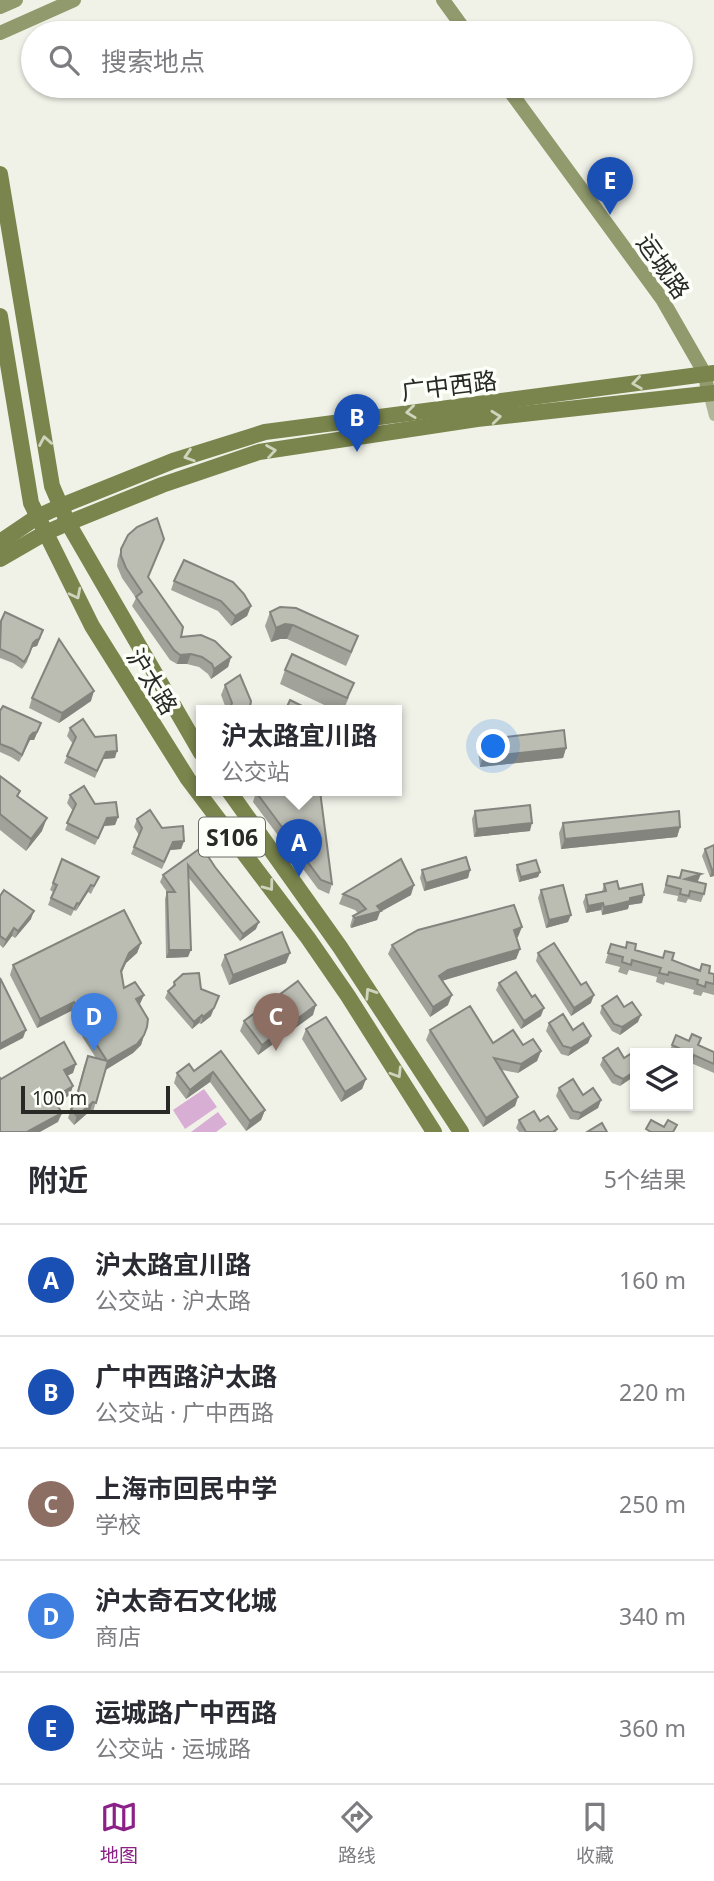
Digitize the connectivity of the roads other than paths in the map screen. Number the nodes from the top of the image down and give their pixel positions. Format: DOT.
graph roads {
  1 [pos="16,0"];
  2 [pos="74,0"];
  3 [pos="443,0"];
  4 [pos="0,7"];
  5 [pos="27,21"];
  6 [pos="458,21"];
  7 [pos="21,24"];
  8 [pos="0,33"];
  9 [pos="515,98"];
  10 [pos="0,174"];
  11 [pos="0,316"];
  12 [pos="709,373"];
  13 [pos="711,393"];
  14 [pos="714,416"];
  15 [pos="61,506"];
  16 [pos="37,517"];
  17 [pos="68,523"];
  18 [pos="45,533"];
  19 [pos="0,542"];
  20 [pos="0,559"];
  21 [pos="196,744"];
  22 [pos="196,790"];
  23 [pos="201,796"];
  24 [pos="233,796"];
  25 [pos="434,1132"];
  26 [pos="461,1132"];
  1 -- 4 [label="street"];
  2 -- 5 [label="street"];
  3 -- 6 [label="street"];
  7 -- 8 [label="street"];
  9 -- 12 [label="street, 运城路"];
  15 -- 10 [label="main road, 沪太路, one-way"];
  11 -- 16 [label="main road, 沪太路 / S106"];
  12 -- 13 [label="street, 运城路"];
  12 -- 15 [label="main road, 广中西路, one-way"];
  13 -- 14 [label="street, 运城路"];
  17 -- 13 [label="main road, 广中西路, one-way"];
  15 -- 16 [label="main road, 广中西路"];
  15 -- 17 [label="main road, 沪太路"];
  16 -- 18 [label="main road, 沪太路 / S106"];
  16 -- 19 [label="main road, 广中西路"];
  17 -- 18 [label="main road, 广中西路"];
  17 -- 21 [label="main road, 沪太路"];
  18 -- 20 [label="main road, 广中西路"];
  18 -- 22 [label="main road, 沪太路 / S106, one-way"];
  23 -- 25 [label="main road, 沪太路 / S106, one-way"];
  26 -- 24 [label="main road, S106, one-way"];
}
